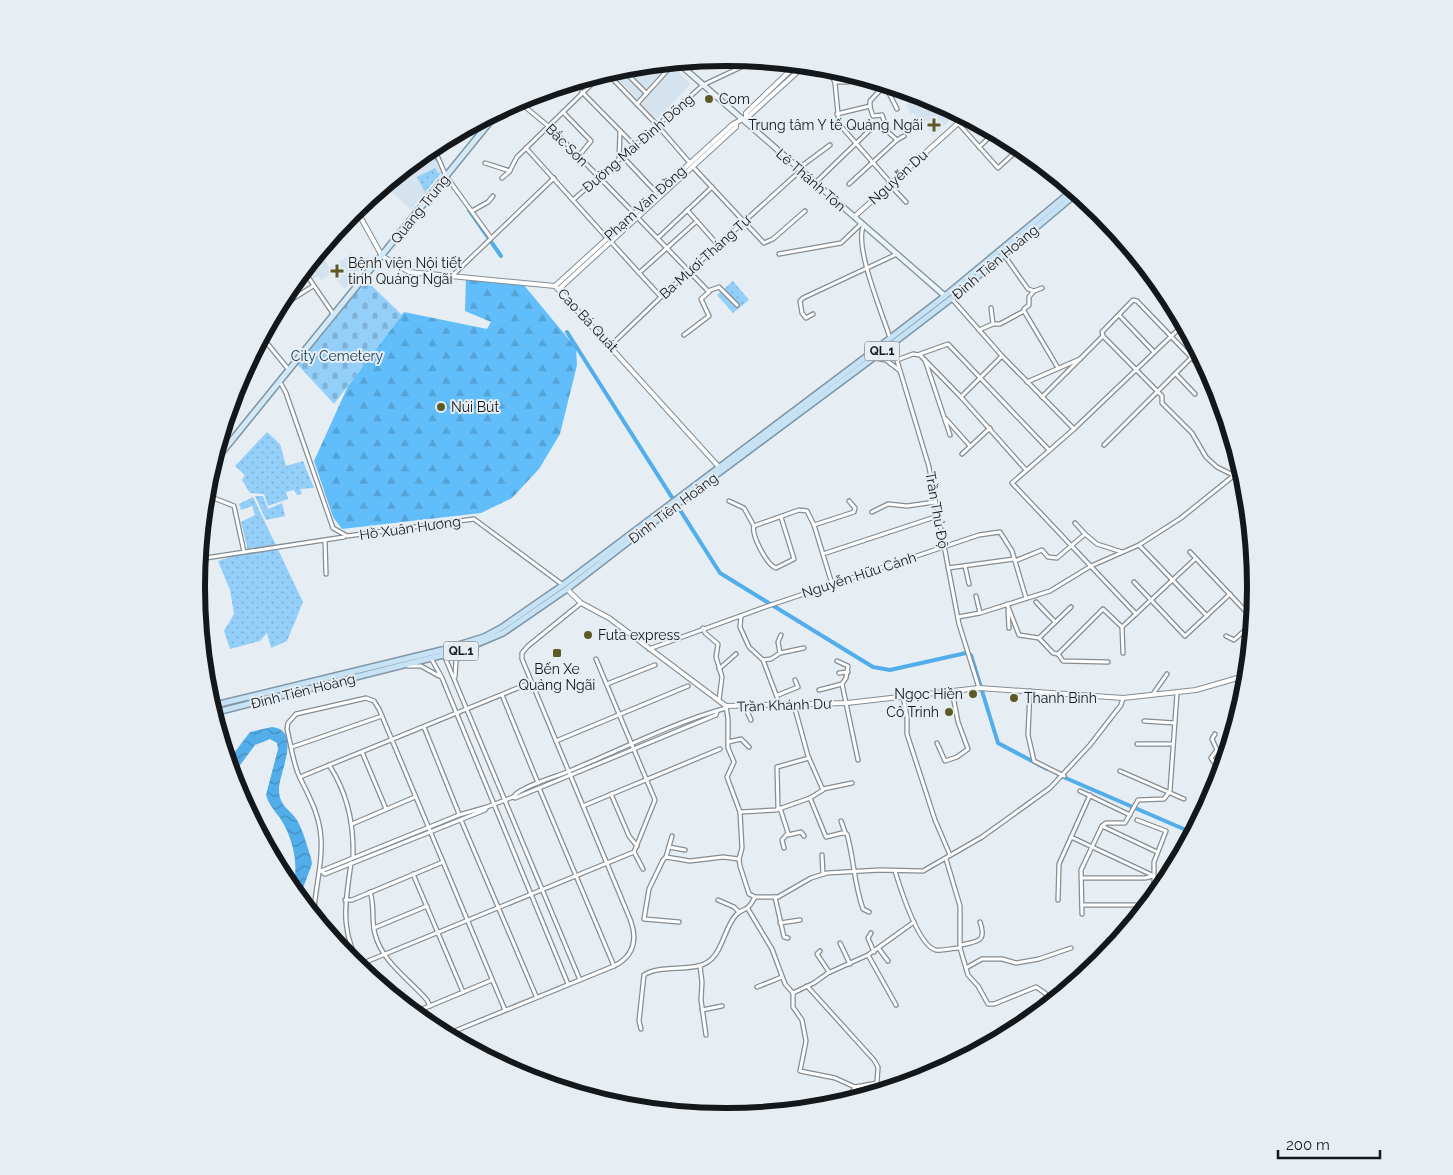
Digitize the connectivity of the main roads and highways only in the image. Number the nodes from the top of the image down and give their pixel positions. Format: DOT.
graph roads {
  1 [pos="683,68"];
  2 [pos="483,127"];
  3 [pos="1068,194"];
  4 [pos="1072,197"];
  5 [pos="945,296"];
  6 [pos="952,298"];
  7 [pos="814,399"];
  8 [pos="224,450"];
  9 [pos="680,499"];
  10 [pos="565,587"];
  11 [pos="219,704"];
  12 [pos="220,711"];
  1 -- 5 [label="main road, Lê Thánh Tôn"];
  2 -- 8 [label="main road, Quang Trung"];
  3 -- 5 [label="highway, Đinh Tiên Hoàng / QL.1"];
  4 -- 6 [label="highway, Đinh Tiên Hoàng / QL.1"];
  5 -- 6 [label="highway"];
  5 -- 7 [label="highway, Đinh Tiên Hoàng / QL.1"];
  6 -- 7 [label="highway, Đinh Tiên Hoàng / QL.1"];
  7 -- 9 [label="highway, Đinh Tiên Hoàng / QL.1"];
  7 -- 9 [label="highway, Đinh Tiên Hoàng / QL.1"];
  9 -- 10 [label="highway, Đinh Tiên Hoàng / QL.1"];
  10 -- 11 [label="highway, Đinh Tiên Hoàng / QL.1"];
  10 -- 12 [label="highway, Đinh Tiên Hoàng / QL.1"];
}
